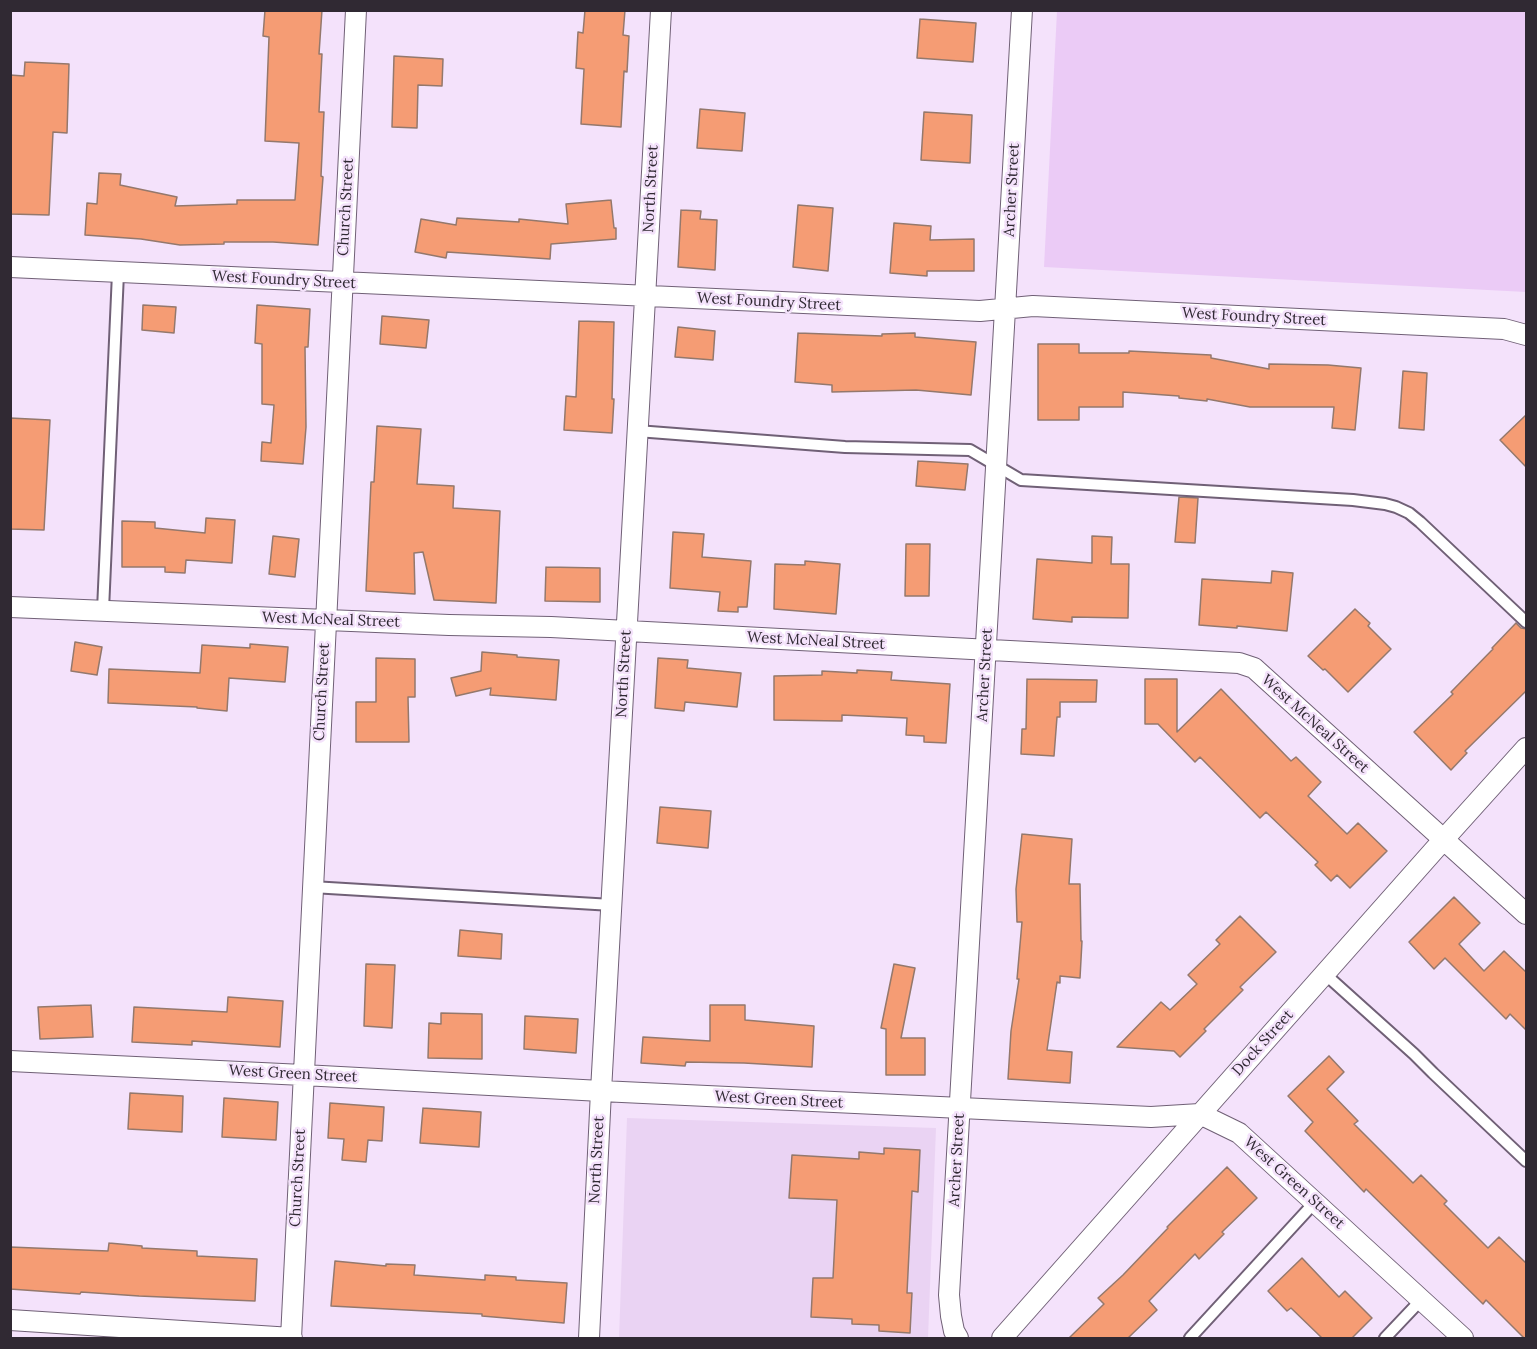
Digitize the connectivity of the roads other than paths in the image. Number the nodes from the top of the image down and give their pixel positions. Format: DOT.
graph roads {
  1 [pos="356,10"];
  2 [pos="661,10"];
  3 [pos="1022,10"];
  4 [pos="10,267"];
  5 [pos="118,273"];
  6 [pos="342,283"];
  7 [pos="645,296"];
  8 [pos="1005,308"];
  9 [pos="1527,335"];
  10 [pos="638,431"];
  11 [pos="997,466"];
  12 [pos="10,607"];
  13 [pos="103,610"];
  14 [pos="326,619"];
  15 [pos="1527,622"];
  16 [pos="627,631"];
  17 [pos="986,650"];
  18 [pos="1527,748"];
  19 [pos="1444,839"];
  20 [pos="312,887"];
  21 [pos="612,905"];
  22 [pos="1527,914"];
  23 [pos="1325,974"];
  24 [pos="10,1061"];
  25 [pos="303,1075"];
  26 [pos="601,1091"];
  27 [pos="961,1108"];
  28 [pos="1200,1114"];
  29 [pos="1527,1161"];
  30 [pos="1315,1202"];
  31 [pos="1421,1300"];
  32 [pos="10,1320"];
  33 [pos="291,1338"];
  34 [pos="589,1338"];
  35 [pos="958,1338"];
  36 [pos="1002,1338"];
  37 [pos="1190,1338"];
  38 [pos="1385,1338"];
  39 [pos="1463,1338"];
  1 -- 6 [label="street, Church Street"];
  2 -- 7 [label="street, North Street"];
  3 -- 8 [label="street, Archer Street"];
  4 -- 5 [label="street, West Foundry Street"];
  5 -- 6 [label="street, West Foundry Street"];
  5 -- 13 [label="lane"];
  6 -- 7 [label="street, West Foundry Street"];
  6 -- 14 [label="street, Church Street"];
  7 -- 8 [label="street, West Foundry Street"];
  7 -- 10 [label="street, North Street"];
  8 -- 9 [label="street, West Foundry Street"];
  8 -- 11 [label="street, Archer Street"];
  10 -- 11 [label="lane"];
  10 -- 16 [label="street, North Street"];
  11 -- 15 [label="lane"];
  11 -- 17 [label="street, Archer Street"];
  12 -- 13 [label="street, West McNeal Street"];
  13 -- 14 [label="street, West McNeal Street"];
  14 -- 16 [label="street, West McNeal Street"];
  14 -- 20 [label="street, Church Street"];
  16 -- 17 [label="street, West McNeal Street"];
  16 -- 21 [label="street, North Street"];
  17 -- 19 [label="street, West McNeal Street"];
  17 -- 27 [label="street, Archer Street"];
  18 -- 19 [label="street, Dock Street"];
  19 -- 22 [label="street, West McNeal Street"];
  19 -- 23 [label="street, Dock Street"];
  20 -- 21 [label="lane"];
  20 -- 25 [label="street, Church Street"];
  21 -- 26 [label="street, North Street"];
  23 -- 28 [label="street, Dock Street"];
  23 -- 29 [label="lane"];
  24 -- 25 [label="street, West Green Street"];
  25 -- 26 [label="street, West Green Street"];
  25 -- 33 [label="street, Church Street"];
  26 -- 27 [label="street, West Green Street"];
  26 -- 34 [label="street, North Street"];
  27 -- 28 [label="street, West Green Street"];
  27 -- 35 [label="street, Archer Street"];
  28 -- 30 [label="street, West Green Street"];
  28 -- 36 [label="street, Dock Street"];
  30 -- 31 [label="street, West Green Street"];
  30 -- 37 [label="lane"];
  31 -- 38 [label="lane"];
  31 -- 39 [label="street, West Green Street"];
  32 -- 33 [label="street"];
}
